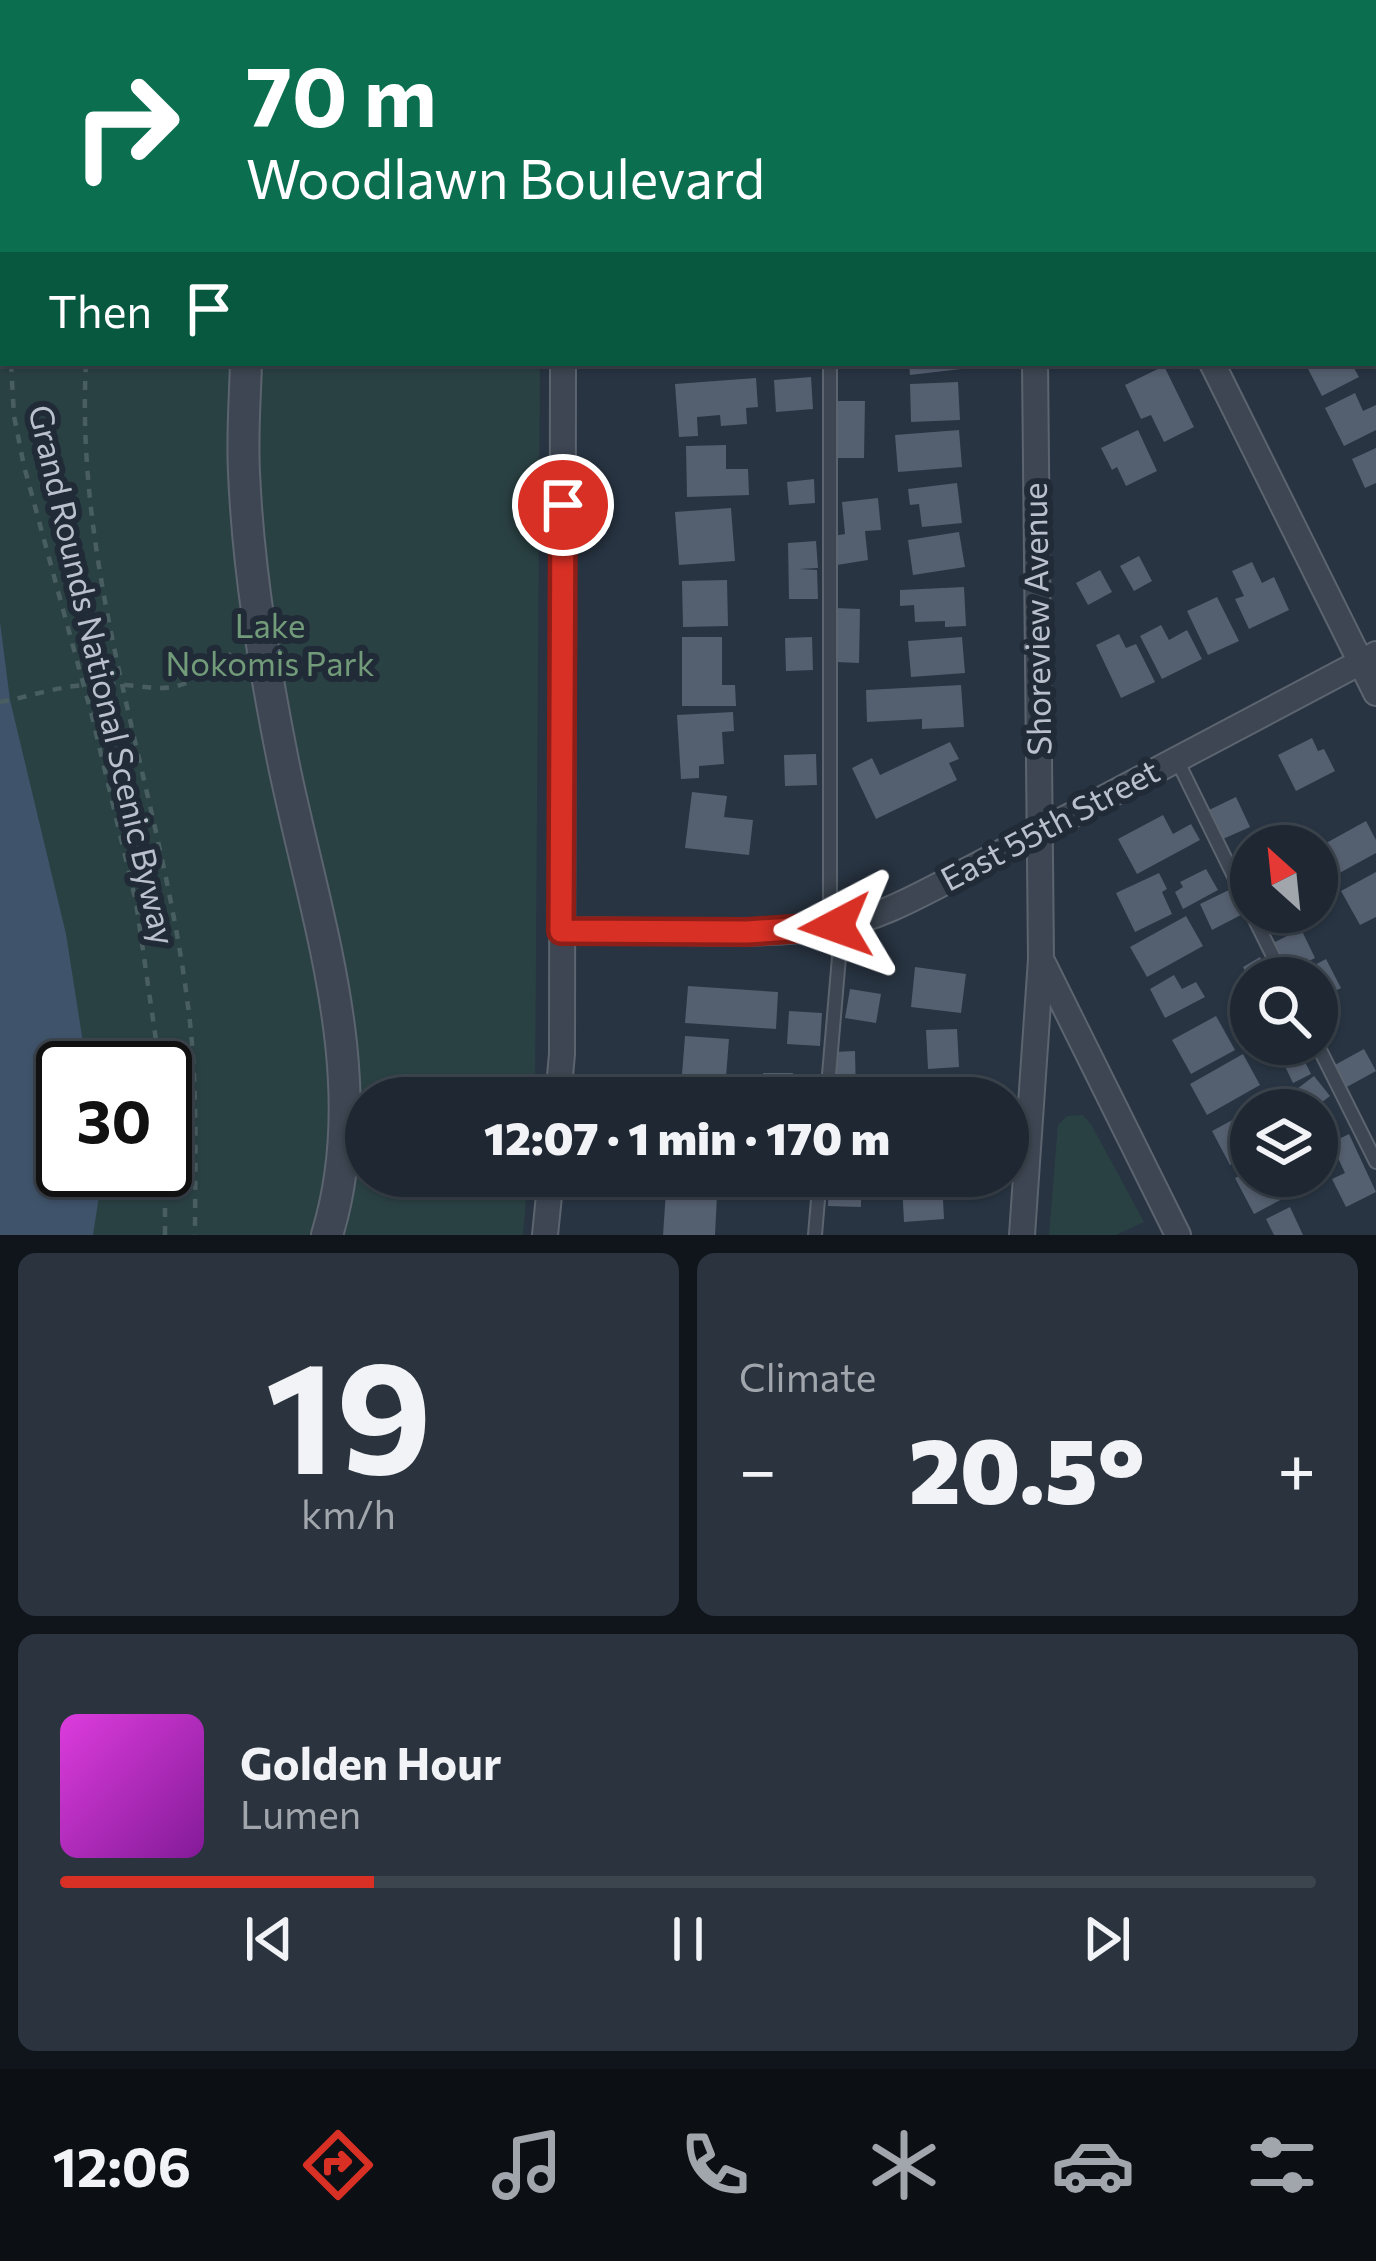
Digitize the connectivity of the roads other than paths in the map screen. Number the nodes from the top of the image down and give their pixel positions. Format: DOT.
graph roads {
  1 [pos="246,366"];
  2 [pos="563,366"];
  3 [pos="830,366"];
  4 [pos="1035,366"];
  5 [pos="1214,366"];
  6 [pos="1368,658"];
  7 [pos="1376,693"];
  8 [pos="1176,757"];
  9 [pos="1039,829"];
  10 [pos="1230,869"];
  11 [pos="836,926"];
  12 [pos="561,931"];
  13 [pos="1041,959"];
  14 [pos="1328,1065"];
  15 [pos="560,1077"];
  16 [pos="829,1077"];
  17 [pos="1376,1162"];
  18 [pos="548,1197"];
  19 [pos="818,1197"];
  20 [pos="327,1235"];
  21 [pos="545,1235"];
  22 [pos="815,1235"];
  23 [pos="1022,1235"];
  24 [pos="1178,1235"];
  1 -- 20 [label="street"];
  2 -- 12 [label="street"];
  3 -- 11 [label="lane"];
  4 -- 9 [label="street, Shoreview Avenue"];
  5 -- 6 [label="street"];
  6 -- 7 [label="street"];
  6 -- 8 [label="street, East 55th Street"];
  8 -- 9 [label="street, East 55th Street"];
  8 -- 10 [label="lane"];
  9 -- 11 [label="street, East 55th Street"];
  9 -- 13 [label="street, Shoreview Avenue"];
  11 -- 12 [label="street, East 55th Street"];
  11 -- 16 [label="lane"];
  12 -- 15 [label="street"];
  13 -- 23 [label="street, Shoreview Avenue"];
  13 -- 24 [label="street"];
  14 -- 17 [label="lane"];
  18 -- 21 [label="street"];
  19 -- 22 [label="lane"];
}
